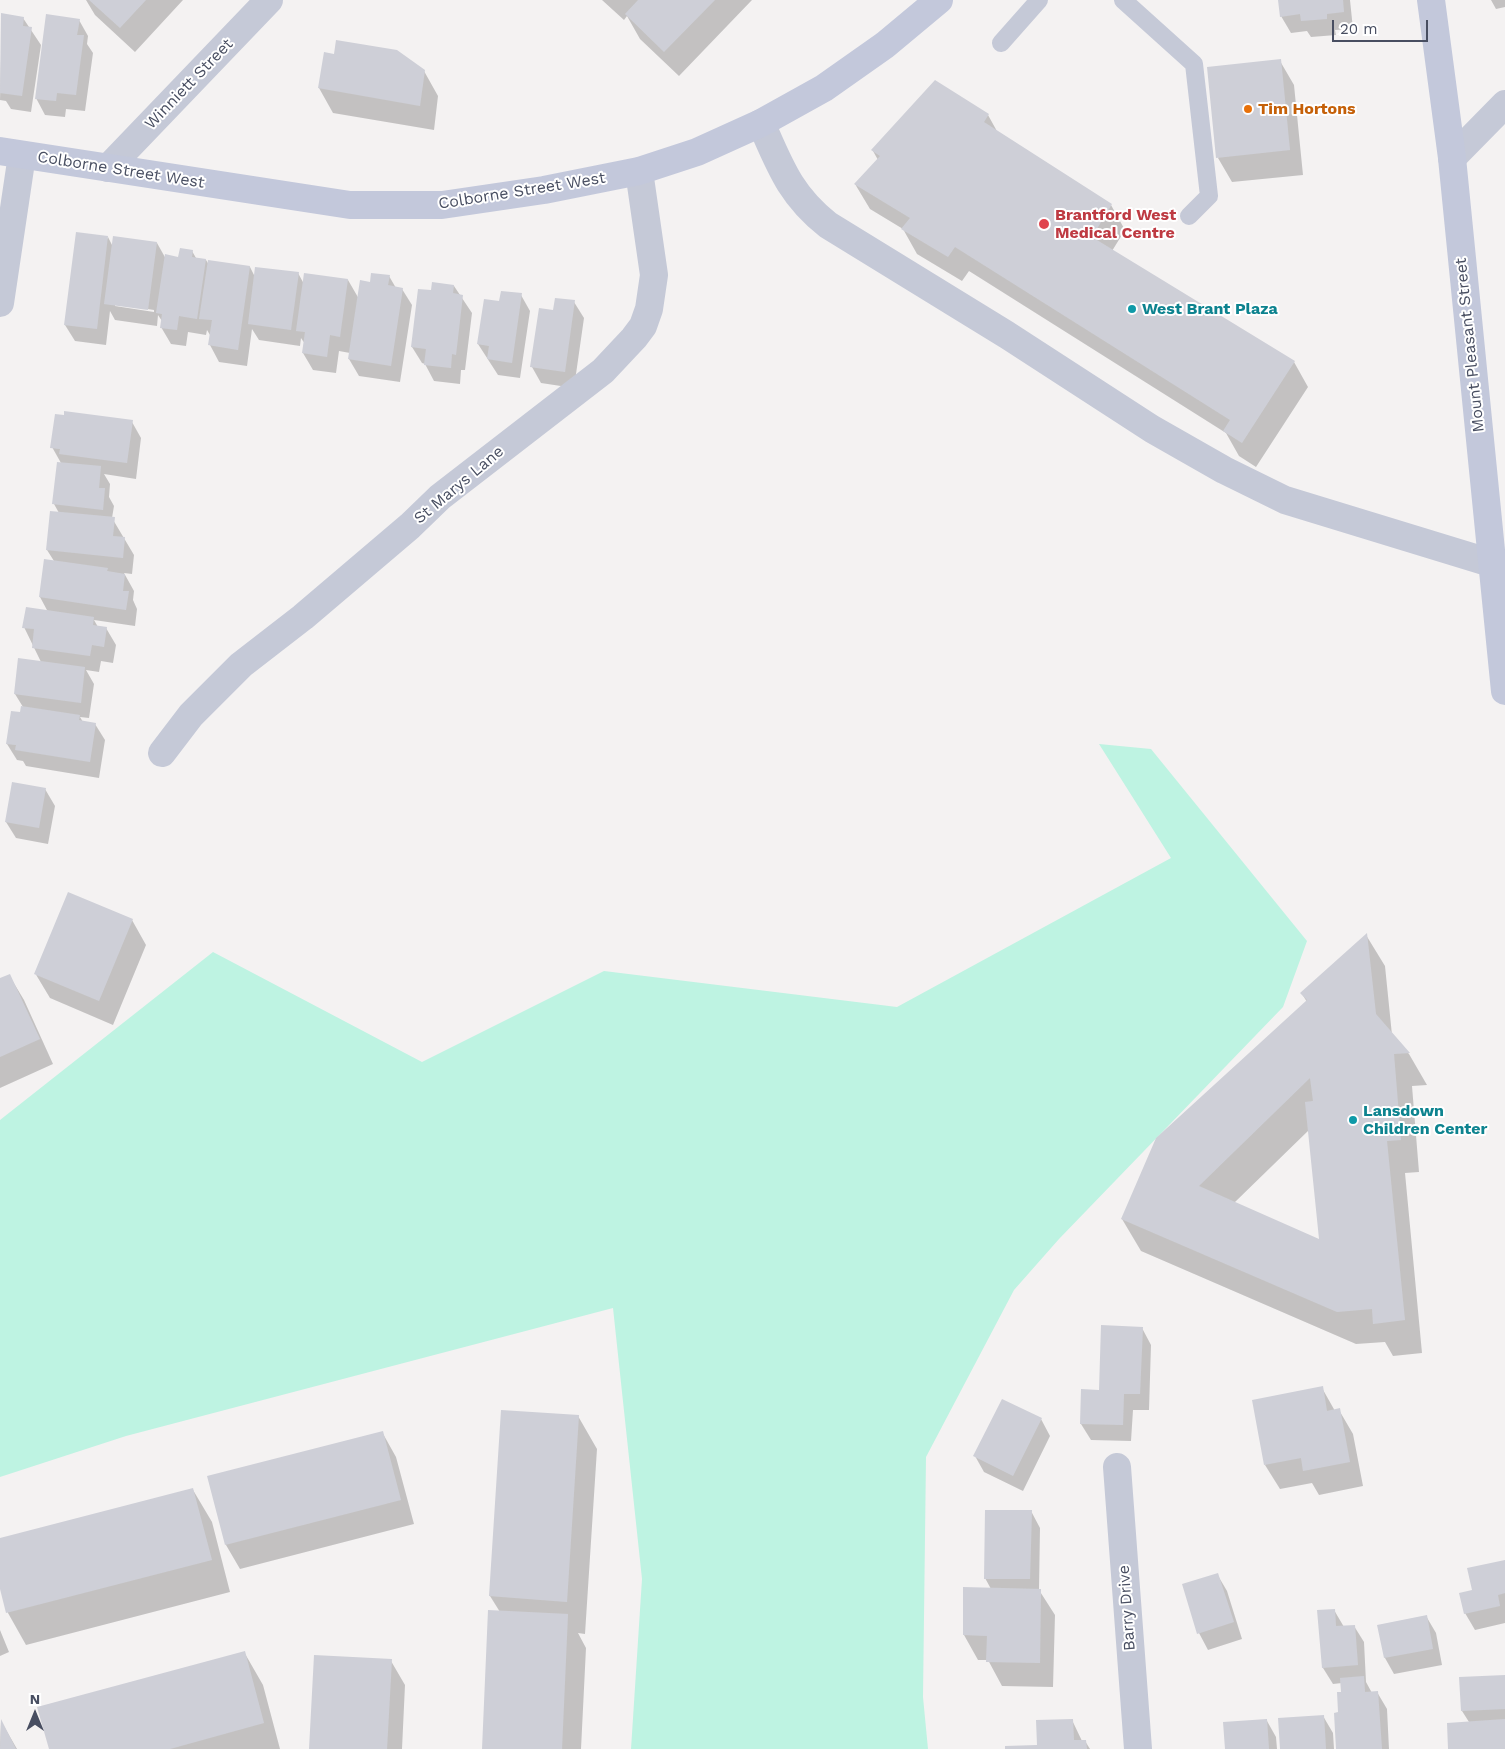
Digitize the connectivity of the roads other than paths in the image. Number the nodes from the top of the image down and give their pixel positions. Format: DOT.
graph roads {
  1 [pos="269,0"];
  2 [pos="939,0"];
  3 [pos="1039,0"];
  4 [pos="1123,0"];
  5 [pos="1431,0"];
  6 [pos="1001,43"];
  7 [pos="1505,104"];
  8 [pos="761,123"];
  9 [pos="11,153"];
  10 [pos="1452,158"];
  11 [pos="108,168"];
  12 [pos="639,171"];
  13 [pos="1189,216"];
  14 [pos="0,304"];
  15 [pos="1491,563"];
  16 [pos="1505,691"];
  17 [pos="162,753"];
  18 [pos="1117,1467"];
  19 [pos="1138,1749"];
  1 -- 11 [label="street, Winniett Street"];
  2 -- 8 [label="main road, Colborne Street West"];
  3 -- 6 [label="lane"];
  4 -- 13 [label="lane"];
  5 -- 10 [label="main road, Mount Pleasant Street"];
  7 -- 10 [label="street"];
  8 -- 12 [label="main road, Colborne Street West"];
  8 -- 15 [label="street"];
  9 -- 11 [label="main road, Colborne Street West"];
  9 -- 14 [label="street"];
  10 -- 15 [label="main road, Mount Pleasant Street"];
  11 -- 12 [label="main road, Colborne Street West"];
  12 -- 17 [label="street, St Marys Lane"];
  15 -- 16 [label="main road, Mount Pleasant Street"];
  18 -- 19 [label="street, Barry Drive"];
}
